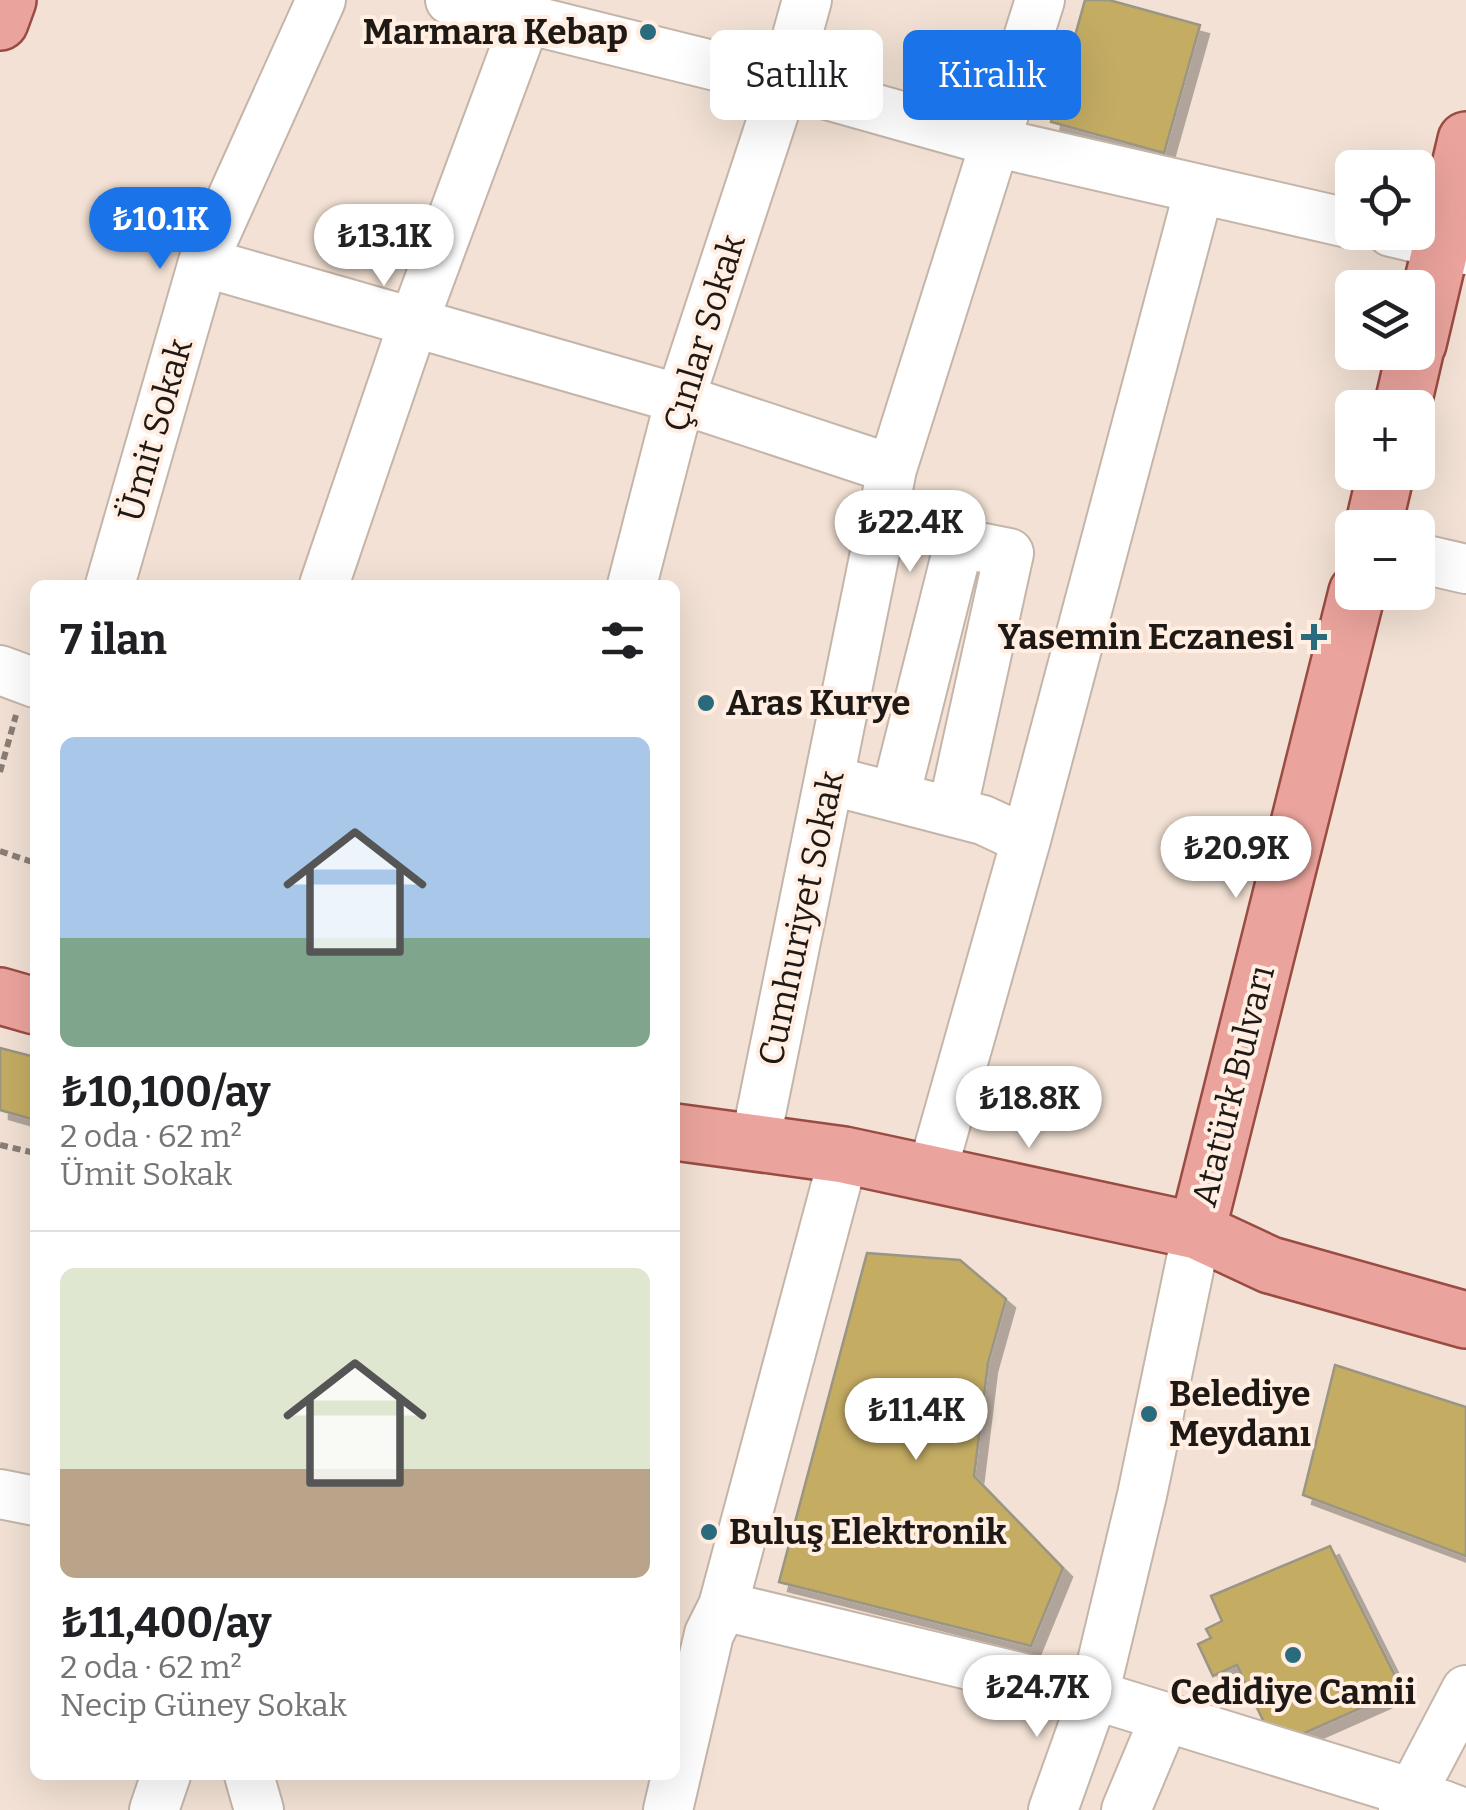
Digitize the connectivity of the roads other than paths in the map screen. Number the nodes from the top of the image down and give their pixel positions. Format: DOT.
graph roads {
  1 [pos="8,0"];
  2 [pos="321,0"];
  3 [pos="450,0"];
  4 [pos="807,0"];
  5 [pos="1040,0"];
  6 [pos="526,19"];
  7 [pos="0,22"];
  8 [pos="799,30"];
  9 [pos="710,65"];
  10 [pos="883,111"];
  11 [pos="772,120"];
  12 [pos="1466,140"];
  13 [pos="994,142"];
  14 [pos="1199,190"];
  15 [pos="1335,220"];
  16 [pos="1435,236"];
  17 [pos="203,262"];
  18 [pos="414,321"];
  19 [pos="680,400"];
  20 [pos="892,469"];
  21 [pos="1435,562"];
  22 [pos="1466,569"];
  23 [pos="111,580"];
  24 [pos="336,580"];
  25 [pos="633,580"];
  26 [pos="1352,610"];
  27 [pos="829,780"];
  28 [pos="895,797"];
  29 [pos="952,812"];
  30 [pos="1026,840"];
  31 [pos="0,996"];
  32 [pos="30,1005"];
  33 [pos="680,1133"];
  34 [pos="755,1143"];
  35 [pos="844,1154"];
  36 [pos="932,1172"];
  37 [pos="1197,1231"];
  38 [pos="1466,1320"];
  39 [pos="0,1494"];
  40 [pos="30,1500"];
  41 [pos="702,1622"];
  42 [pos="1466,1690"];
  43 [pos="1094,1695"];
  44 [pos="1165,1717"];
  45 [pos="680,1744"];
  46 [pos="164,1780"];
  47 [pos="250,1780"];
  48 [pos="673,1780"];
  49 [pos="1407,1801"];
  50 [pos="154,1810"];
  51 [pos="259,1810"];
  52 [pos="668,1810"];
  53 [pos="1053,1810"];
  54 [pos="1126,1810"];
  55 [pos="1456,1810"];
  1 -- 7 [label="main road"];
  2 -- 17 [label="street, Ümit Sokak"];
  3 -- 6 [label="street"];
  4 -- 8 [label="street, Çınlar Sokak"];
  5 -- 13 [label="street, Cumhuriyet Sokak"];
  6 -- 9 [label="street"];
  6 -- 18 [label="street"];
  10 -- 13 [label="street"];
  11 -- 19 [label="street, Çınlar Sokak"];
  12 -- 16 [label="main road"];
  13 -- 14 [label="street"];
  13 -- 20 [label="street, Cumhuriyet Sokak"];
  14 -- 15 [label="street"];
  14 -- 30 [label="street"];
  17 -- 18 [label="street"];
  17 -- 23 [label="street, Ümit Sokak"];
  18 -- 19 [label="street"];
  18 -- 24 [label="street"];
  19 -- 20 [label="street"];
  19 -- 25 [label="street, Çınlar Sokak"];
  20 -- 27 [label="street, Cumhuriyet Sokak"];
  21 -- 22 [label="street"];
  26 -- 37 [label="main road, Atatürk Bulvarı"];
  27 -- 28 [label="street"];
  27 -- 34 [label="street, Cumhuriyet Sokak"];
  28 -- 29 [label="street"];
  28 -- 29 [label="street"];
  29 -- 30 [label="street"];
  30 -- 36 [label="street"];
  31 -- 32 [label="main road"];
  33 -- 34 [label="main road"];
  34 -- 35 [label="main road"];
  35 -- 36 [label="main road"];
  35 -- 41 [label="street"];
  36 -- 37 [label="main road"];
  37 -- 38 [label="main road"];
  37 -- 43 [label="street"];
  39 -- 40 [label="street"];
  41 -- 43 [label="street"];
  41 -- 45 [label="street"];
  42 -- 49 [label="street"];
  43 -- 44 [label="street"];
  43 -- 53 [label="street"];
  44 -- 49 [label="street"];
  44 -- 54 [label="street"];
  46 -- 50 [label="street"];
  47 -- 51 [label="street"];
  48 -- 52 [label="street"];
  49 -- 55 [label="street"];
}
